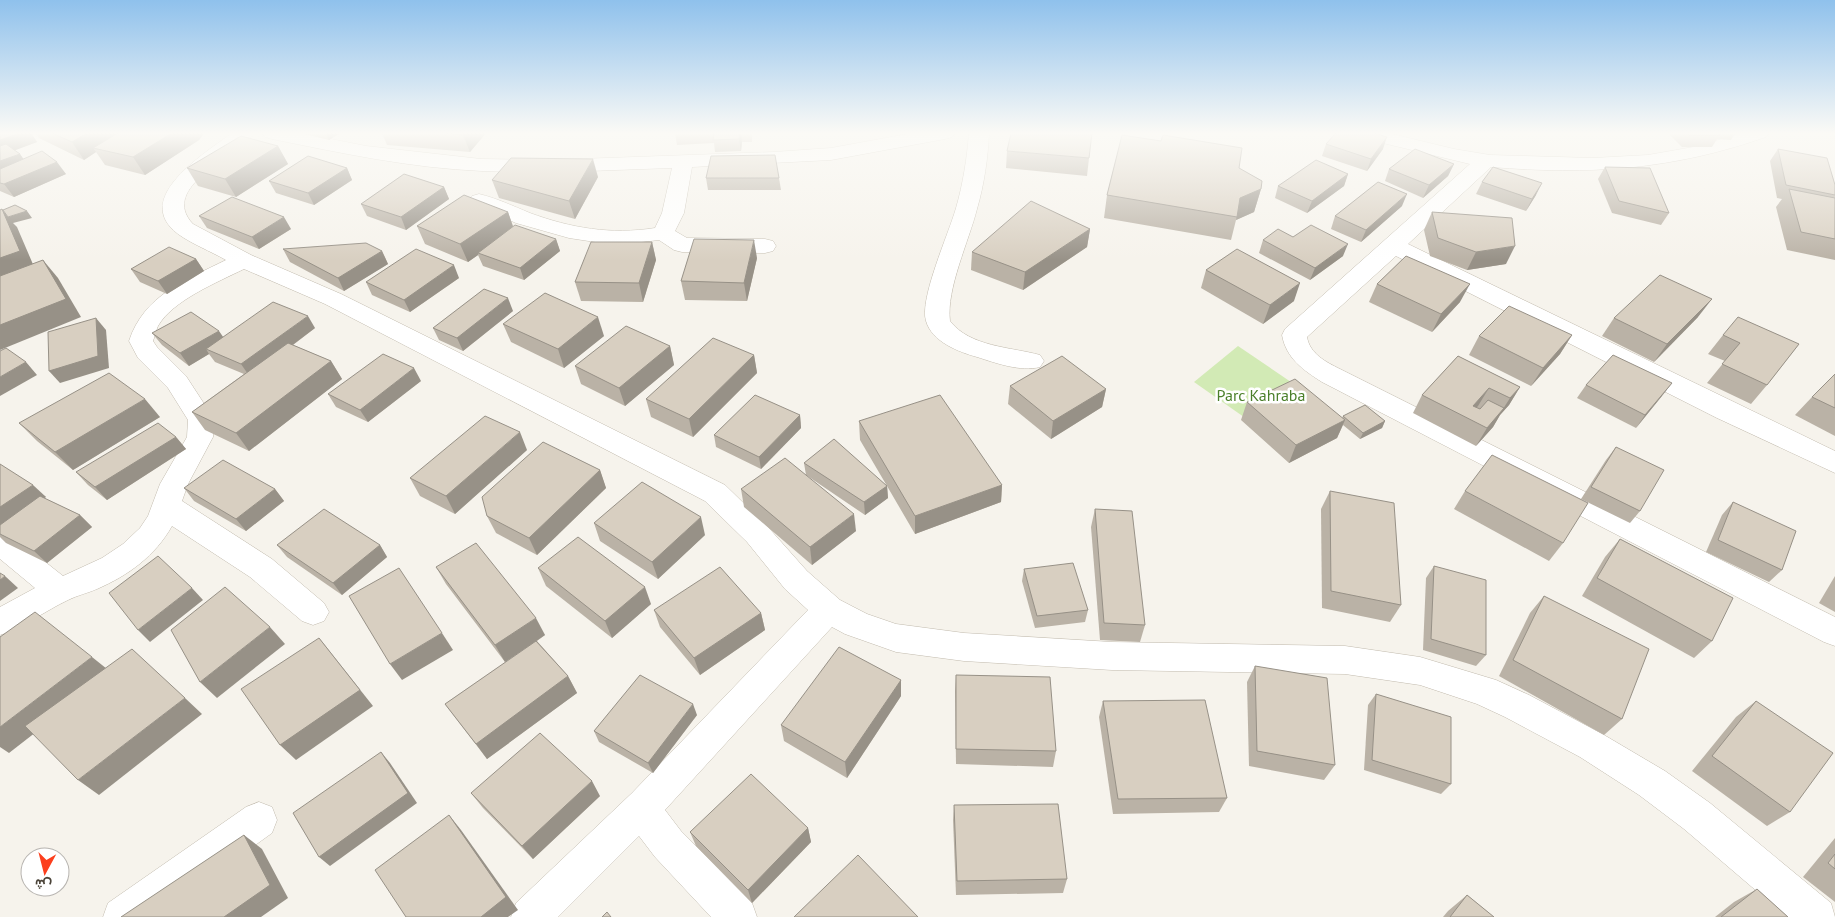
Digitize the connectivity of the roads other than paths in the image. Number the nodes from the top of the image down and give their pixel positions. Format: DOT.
graph roads {
  1 [pos="190,176"];
  2 [pos="680,176"];
  3 [pos="974,176"];
  4 [pos="1469,176"];
  5 [pos="479,200"];
  6 [pos="663,234"];
  7 [pos="765,246"];
  8 [pos="1394,246"];
  9 [pos="243,260"];
  10 [pos="1031,361"];
  11 [pos="1835,463"];
  12 [pos="168,505"];
  13 [pos="0,542"];
  14 [pos="59,590"];
  15 [pos="829,609"];
  16 [pos="313,612"];
  17 [pos="0,622"];
  18 [pos="1835,632"];
  19 [pos="641,808"];
  20 [pos="259,820"];
  21 [pos="122,917"];
  22 [pos="530,917"];
  23 [pos="738,917"];
  24 [pos="1817,917"];
  1 -- 9 [label="street"];
  2 -- 6 [label="street"];
  3 -- 10 [label="street"];
  4 -- 8 [label="street"];
  5 -- 6 [label="street"];
  6 -- 7 [label="street"];
  8 -- 11 [label="street"];
  8 -- 18 [label="street"];
  9 -- 12 [label="street"];
  9 -- 15 [label="street"];
  12 -- 14 [label="street"];
  12 -- 16 [label="street"];
  13 -- 14 [label="street"];
  14 -- 17 [label="street"];
  15 -- 19 [label="street"];
  15 -- 24 [label="street"];
  19 -- 22 [label="street"];
  19 -- 23 [label="street"];
  20 -- 21 [label="street"];
}
